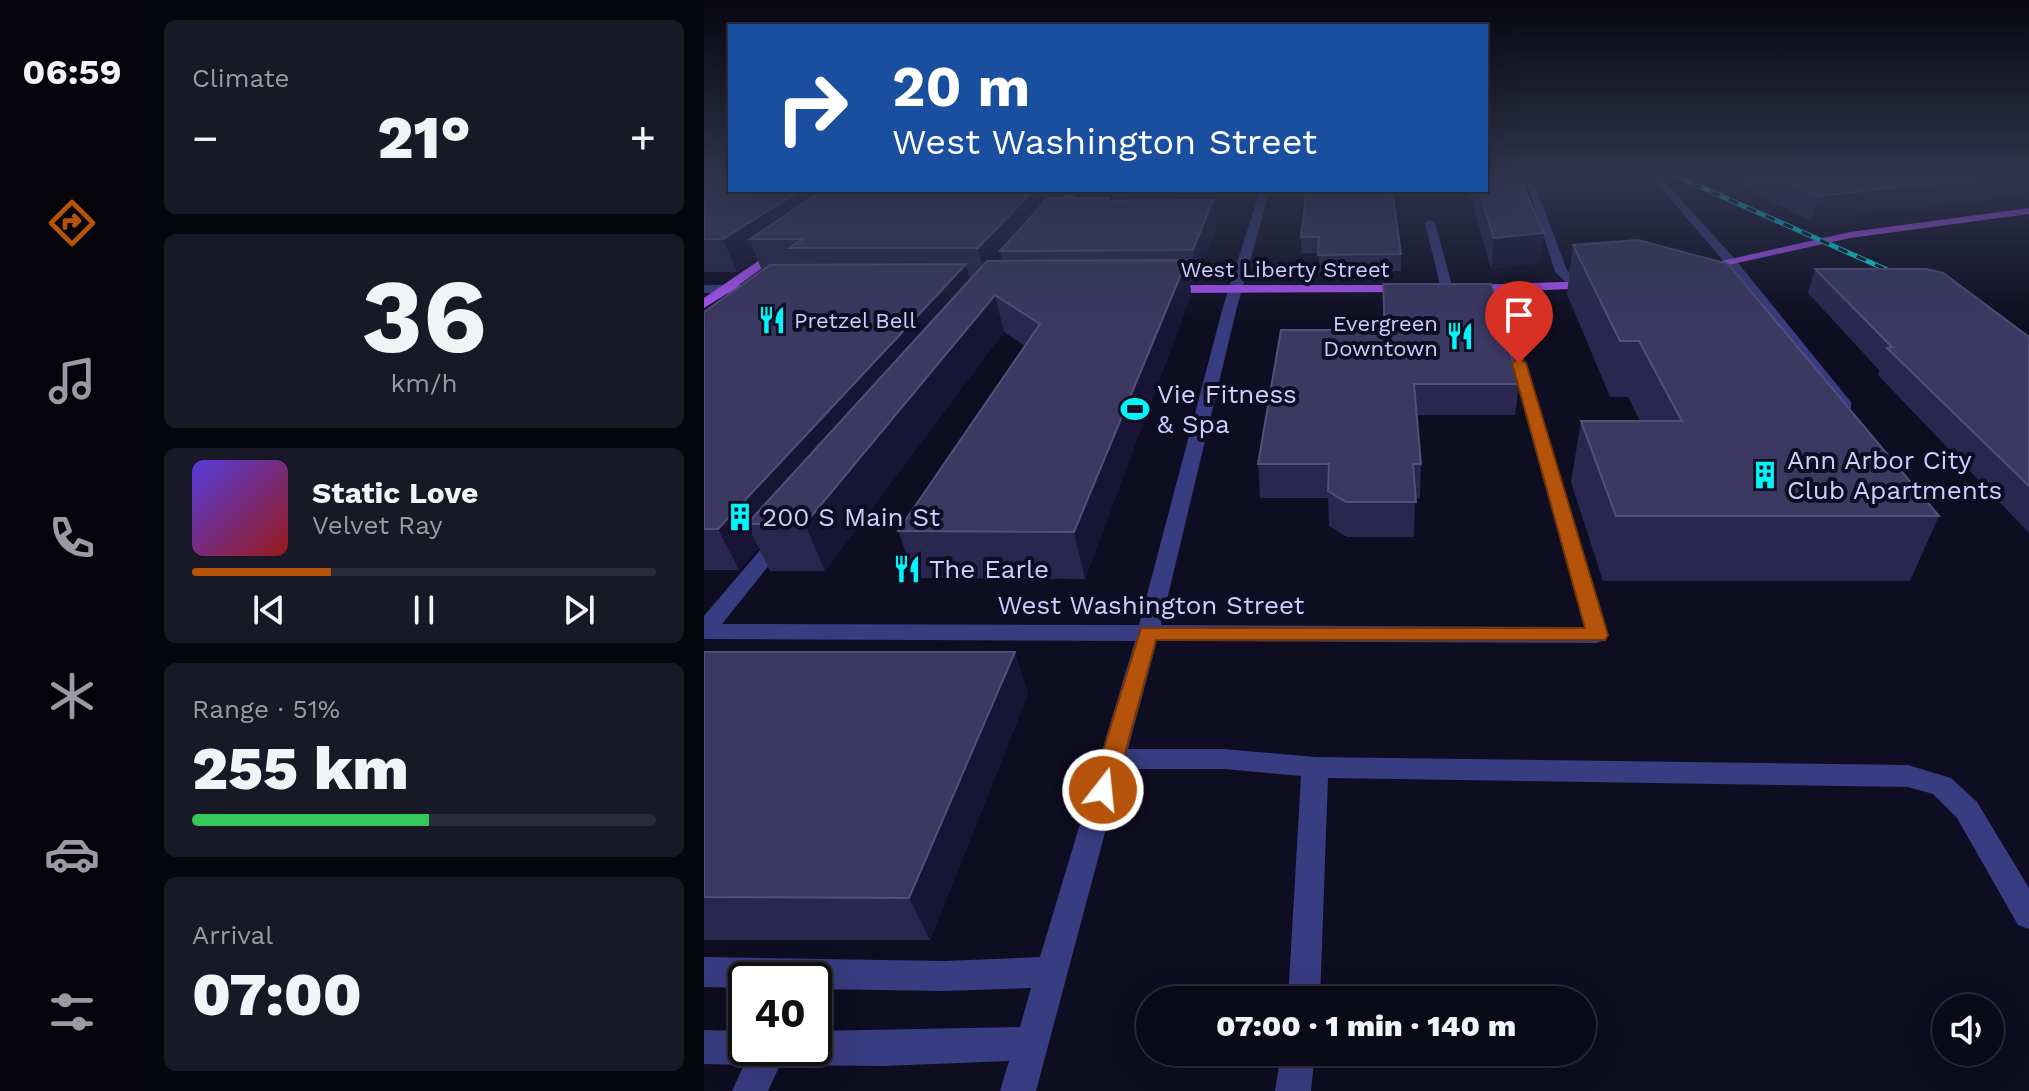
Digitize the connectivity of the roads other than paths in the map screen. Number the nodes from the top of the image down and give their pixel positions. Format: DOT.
graph roads {
  1 [pos="1254,226"];
  2 [pos="1430,226"];
  3 [pos="1545,226"];
  4 [pos="1699,226"];
  5 [pos="1913,226"];
  6 [pos="796,239"];
  7 [pos="1730,261"];
  8 [pos="1679,272"];
  9 [pos="1614,283"];
  10 [pos="1577,286"];
  11 [pos="704,289"];
  12 [pos="726,289"];
  13 [pos="780,289"];
  14 [pos="1153,289"];
  15 [pos="1234,289"];
  16 [pos="1434,289"];
  17 [pos="1497,289"];
  18 [pos="704,304"];
  19 [pos="1845,405"];
  20 [pos="793,524"];
  21 [pos="704,631"];
  22 [pos="1148,633"];
  23 [pos="1112,759"];
  24 [pos="1315,767"];
  25 [pos="2029,915"];
  26 [pos="704,972"];
  27 [pos="1052,972"];
  28 [pos="728,973"];
  29 [pos="832,976"];
  30 [pos="1305,986"];
  31 [pos="1032,1043"];
  32 [pos="704,1047"];
  33 [pos="728,1048"];
  34 [pos="832,1049"];
  35 [pos="762,1066"];
  36 [pos="1296,1066"];
  37 [pos="750,1091"];
  38 [pos="1018,1091"];
  39 [pos="1293,1091"];
  1 -- 15 [label="street"];
  2 -- 16 [label="street"];
  3 -- 10 [label="street"];
  4 -- 7 [label="street"];
  5 -- 7 [label="main road"];
  6 -- 12 [label="main road"];
  7 -- 8 [label="main road"];
  7 -- 19 [label="street"];
  9 -- 10 [label="main road, West Liberty Street"];
  10 -- 17 [label="main road, West Liberty Street"];
  11 -- 12 [label="street"];
  12 -- 13 [label="main road"];
  12 -- 18 [label="main road"];
  14 -- 15 [label="main road, West Liberty Street"];
  15 -- 16 [label="main road, West Liberty Street"];
  15 -- 22 [label="street"];
  16 -- 17 [label="main road, West Liberty Street"];
  17 -- 22 [label="street, West Washington Street"];
  20 -- 21 [label="street"];
  21 -- 22 [label="street, West Washington Street"];
  22 -- 23 [label="street"];
  23 -- 24 [label="street"];
  23 -- 27 [label="street"];
  24 -- 25 [label="street"];
  24 -- 30 [label="street"];
  26 -- 28 [label="street"];
  27 -- 29 [label="street"];
  27 -- 31 [label="street"];
  31 -- 34 [label="street"];
  31 -- 38 [label="street"];
  32 -- 33 [label="street"];
  35 -- 37 [label="street"];
  36 -- 39 [label="street"];
}
